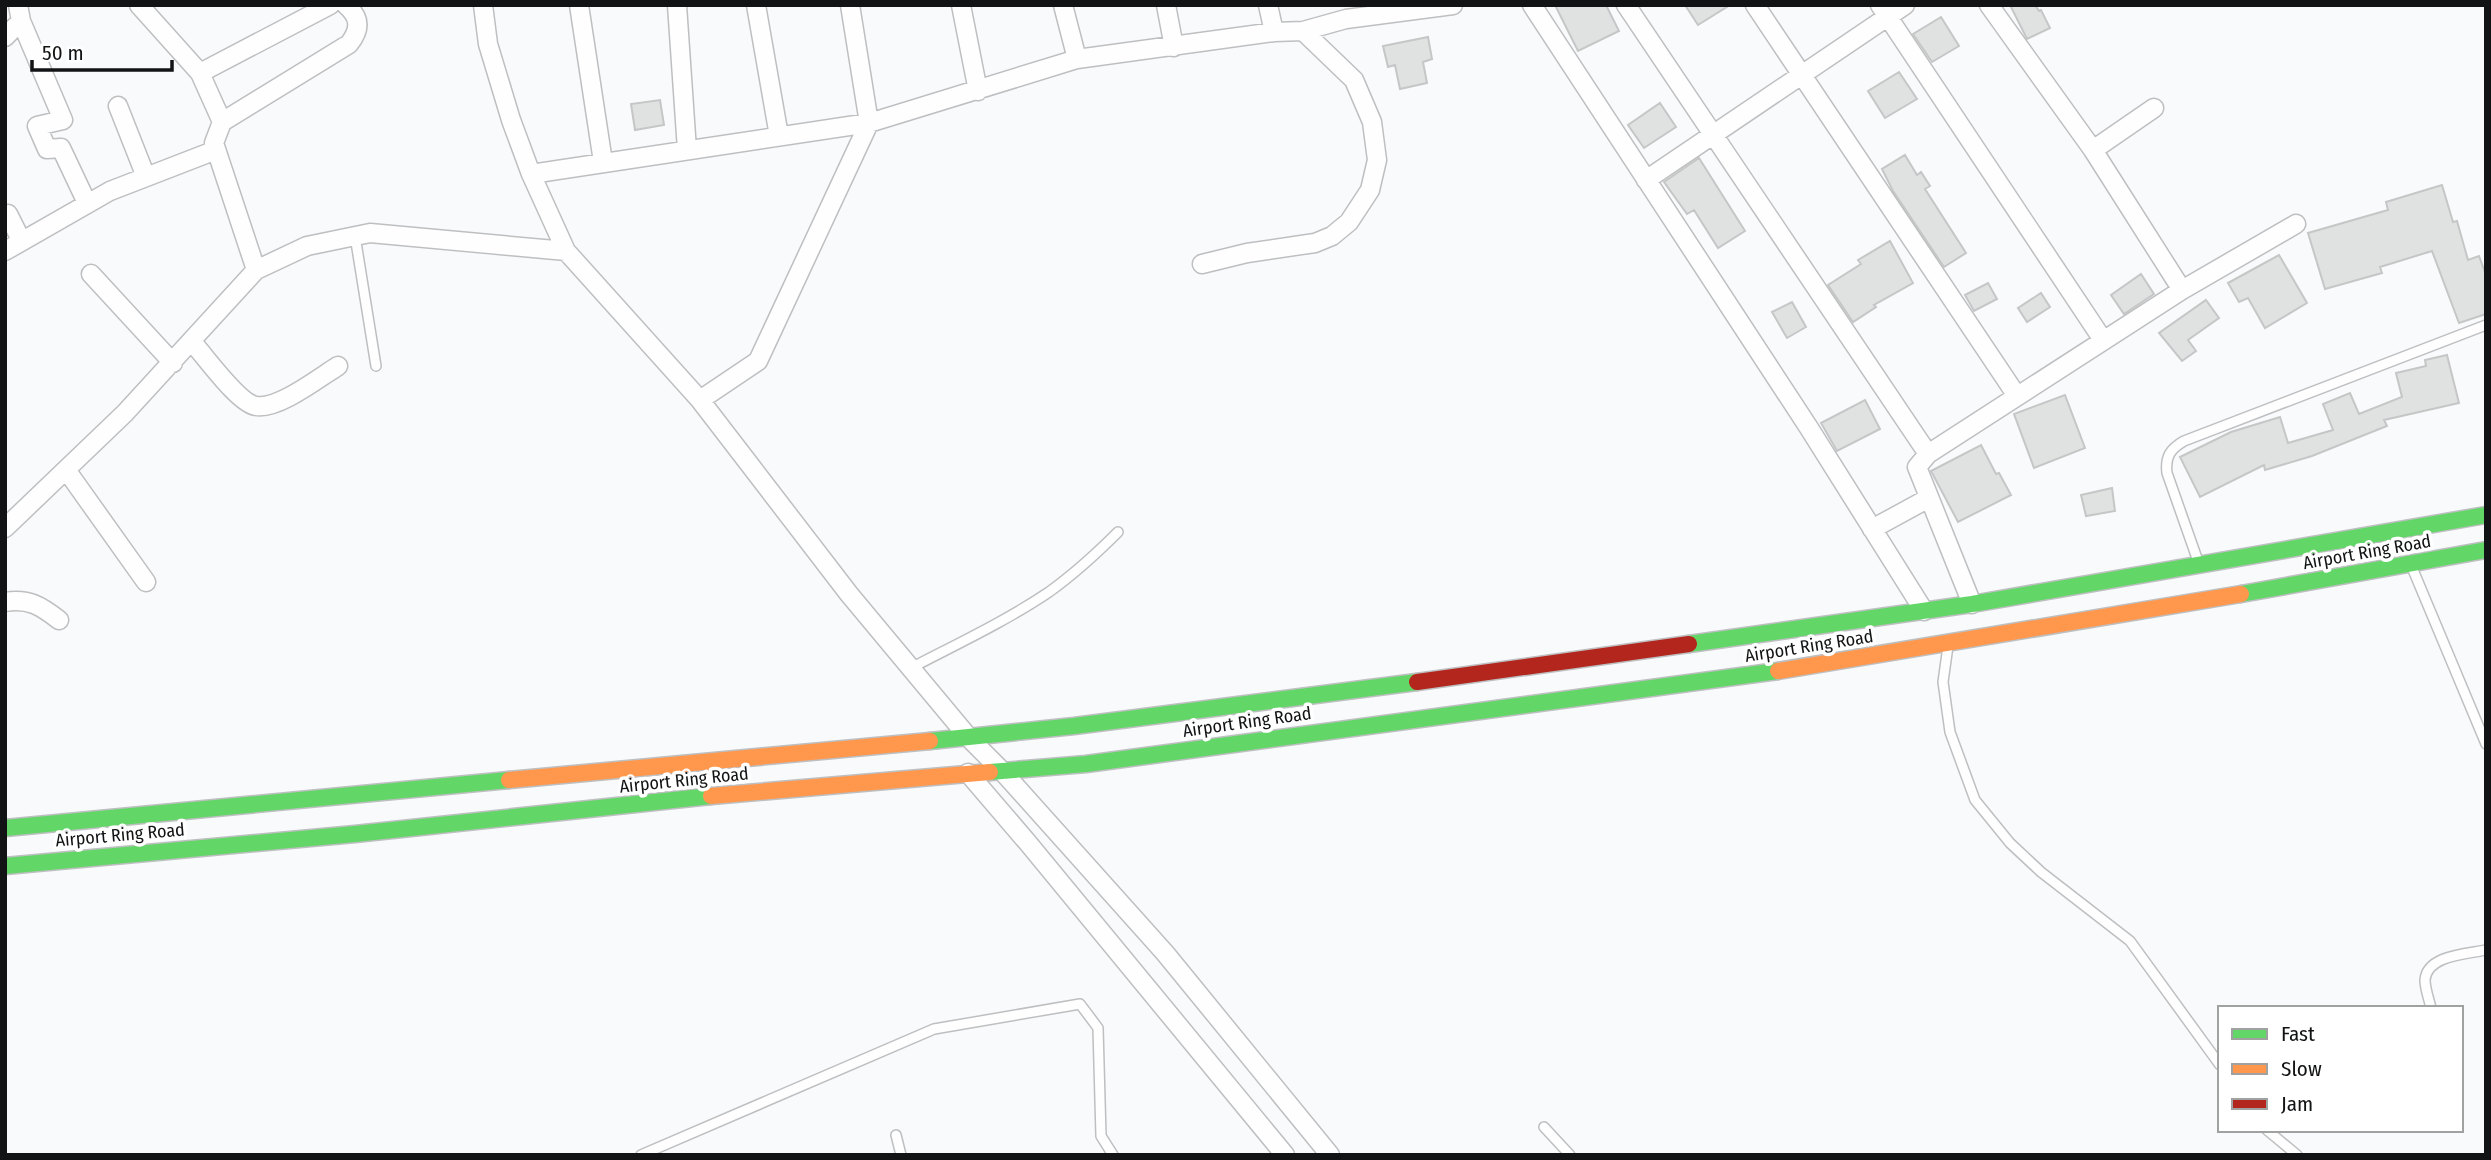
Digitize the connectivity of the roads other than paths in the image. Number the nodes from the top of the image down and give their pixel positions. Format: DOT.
graph roads {
  1 [pos="139,5"];
  2 [pos="330,5"];
  3 [pos="346,5"];
  4 [pos="483,5"];
  5 [pos="579,5"];
  6 [pos="677,5"];
  7 [pos="756,5"];
  8 [pos="850,5"];
  9 [pos="961,5"];
  10 [pos="1063,5"];
  11 [pos="1166,5"];
  12 [pos="1268,5"];
  13 [pos="1453,5"];
  14 [pos="1532,5"];
  15 [pos="1626,5"];
  16 [pos="1755,5"];
  17 [pos="1905,5"];
  18 [pos="1989,5"];
  19 [pos="1884,11"];
  20 [pos="20,13"];
  21 [pos="1303,31"];
  22 [pos="1274,32"];
  23 [pos="5,37"];
  24 [pos="1174,47"];
  25 [pos="1077,59"];
  26 [pos="200,73"];
  27 [pos="1801,75"];
  28 [pos="978,91"];
  29 [pos="118,106"];
  30 [pos="2154,108"];
  31 [pos="222,122"];
  32 [pos="869,123"];
  33 [pos="1712,134"];
  34 [pos="779,136"];
  35 [pos="216,150"];
  36 [pos="687,150"];
  37 [pos="2093,150"];
  38 [pos="603,162"];
  39 [pos="531,174"];
  40 [pos="146,177"];
  41 [pos="1646,180"];
  42 [pos="87,203"];
  43 [pos="6,211"];
  44 [pos="2296,224"];
  45 [pos="355,236"];
  46 [pos="21,240"];
  47 [pos="5,251"];
  48 [pos="566,251"];
  49 [pos="1202,264"];
  50 [pos="256,270"];
  51 [pos="91,274"];
  52 [pos="2182,290"];
  53 [pos="2486,325"];
  54 [pos="2103,340"];
  55 [pos="192,342"];
  56 [pos="173,363"];
  57 [pos="338,366"];
  58 [pos="376,366"];
  59 [pos="2017,396"];
  60 [pos="700,400"];
  61 [pos="1928,454"];
  62 [pos="66,471"];
  63 [pos="1929,498"];
  64 [pos="2486,515"];
  65 [pos="5,528"];
  66 [pos="1872,529"];
  67 [pos="1118,532"];
  68 [pos="2486,550"];
  69 [pos="2199,564"];
  70 [pos="2410,564"];
  71 [pos="146,582"];
  72 [pos="5,602"];
  73 [pos="1972,604"];
  74 [pos="1924,611"];
  75 [pos="59,621"];
  76 [pos="1948,643"];
  77 [pos="911,668"];
  78 [pos="970,737"];
  79 [pos="2486,744"];
  80 [pos="1002,771"];
  81 [pos="968,773"];
  82 [pos="5,828"];
  83 [pos="5,866"];
  84 [pos="2486,950"];
  85 [pos="2431,1006"];
  86 [pos="2218,1062"];
  87 [pos="1544,1127"];
  88 [pos="2269,1132"];
  89 [pos="897,1135"];
  90 [pos="641,1155"];
  91 [pos="901,1155"];
  92 [pos="1113,1155"];
  93 [pos="1285,1155"];
  94 [pos="1330,1155"];
  95 [pos="1570,1155"];
  96 [pos="2297,1155"];
  1 -- 26 [label="street"];
  2 -- 26 [label="street"];
  3 -- 31 [label="street"];
  4 -- 39 [label="street"];
  5 -- 38 [label="street"];
  6 -- 36 [label="street"];
  7 -- 34 [label="street"];
  8 -- 32 [label="street"];
  9 -- 28 [label="street"];
  10 -- 25 [label="street"];
  11 -- 24 [label="street"];
  12 -- 22 [label="street"];
  13 -- 21 [label="street"];
  14 -- 41 [label="street"];
  15 -- 33 [label="street"];
  16 -- 27 [label="street"];
  17 -- 19 [label="street"];
  18 -- 37 [label="street"];
  19 -- 27 [label="street"];
  19 -- 54 [label="street"];
  20 -- 23 [label="street"];
  20 -- 42 [label="street"];
  21 -- 22 [label="street"];
  21 -- 49 [label="street"];
  22 -- 24 [label="street"];
  24 -- 25 [label="street"];
  25 -- 28 [label="street"];
  26 -- 31 [label="street"];
  27 -- 33 [label="street"];
  27 -- 59 [label="street"];
  28 -- 32 [label="street"];
  29 -- 40 [label="street"];
  30 -- 37 [label="street"];
  31 -- 35 [label="street"];
  32 -- 34 [label="street"];
  32 -- 60 [label="street"];
  33 -- 41 [label="street"];
  33 -- 61 [label="street"];
  34 -- 36 [label="street"];
  35 -- 40 [label="street"];
  35 -- 50 [label="street"];
  36 -- 38 [label="street"];
  37 -- 52 [label="street"];
  38 -- 39 [label="street"];
  39 -- 48 [label="street"];
  40 -- 42 [label="street"];
  41 -- 66 [label="street"];
  42 -- 46 [label="street"];
  43 -- 46 [label="street"];
  44 -- 52 [label="street"];
  45 -- 48 [label="street"];
  45 -- 50 [label="street"];
  45 -- 58 [label="lane"];
  46 -- 47 [label="street"];
  48 -- 60 [label="street"];
  50 -- 55 [label="street"];
  51 -- 56 [label="street"];
  52 -- 54 [label="street"];
  53 -- 69 [label="lane"];
  54 -- 59 [label="street"];
  55 -- 56 [label="street"];
  55 -- 57 [label="street"];
  56 -- 62 [label="street"];
  59 -- 61 [label="street"];
  60 -- 77 [label="street"];
  61 -- 63 [label="street"];
  62 -- 65 [label="street"];
  62 -- 71 [label="street"];
  63 -- 66 [label="street"];
  63 -- 73 [label="street"];
  64 -- 69 [label="main road, Airport Ring Road"];
  66 -- 74 [label="street"];
  67 -- 77 [label="lane"];
  68 -- 70 [label="main road, Airport Ring Road"];
  69 -- 73 [label="main road, Airport Ring Road"];
  70 -- 76 [label="main road, Airport Ring Road"];
  70 -- 79 [label="lane"];
  72 -- 75 [label="street"];
  73 -- 74 [label="main road, Airport Ring Road"];
  74 -- 78 [label="main road, Airport Ring Road"];
  76 -- 80 [label="main road, Airport Ring Road"];
  76 -- 86 [label="lane"];
  77 -- 78 [label="street"];
  78 -- 80 [label="street"];
  78 -- 82 [label="main road, Airport Ring Road"];
  80 -- 81 [label="main road, Airport Ring Road"];
  80 -- 94 [label="street"];
  81 -- 83 [label="main road, Airport Ring Road"];
  81 -- 93 [label="street"];
  84 -- 85 [label="lane"];
  87 -- 95 [label="lane"];
  88 -- 96 [label="lane"];
  89 -- 91 [label="lane"];
  90 -- 92 [label="lane"];
}
